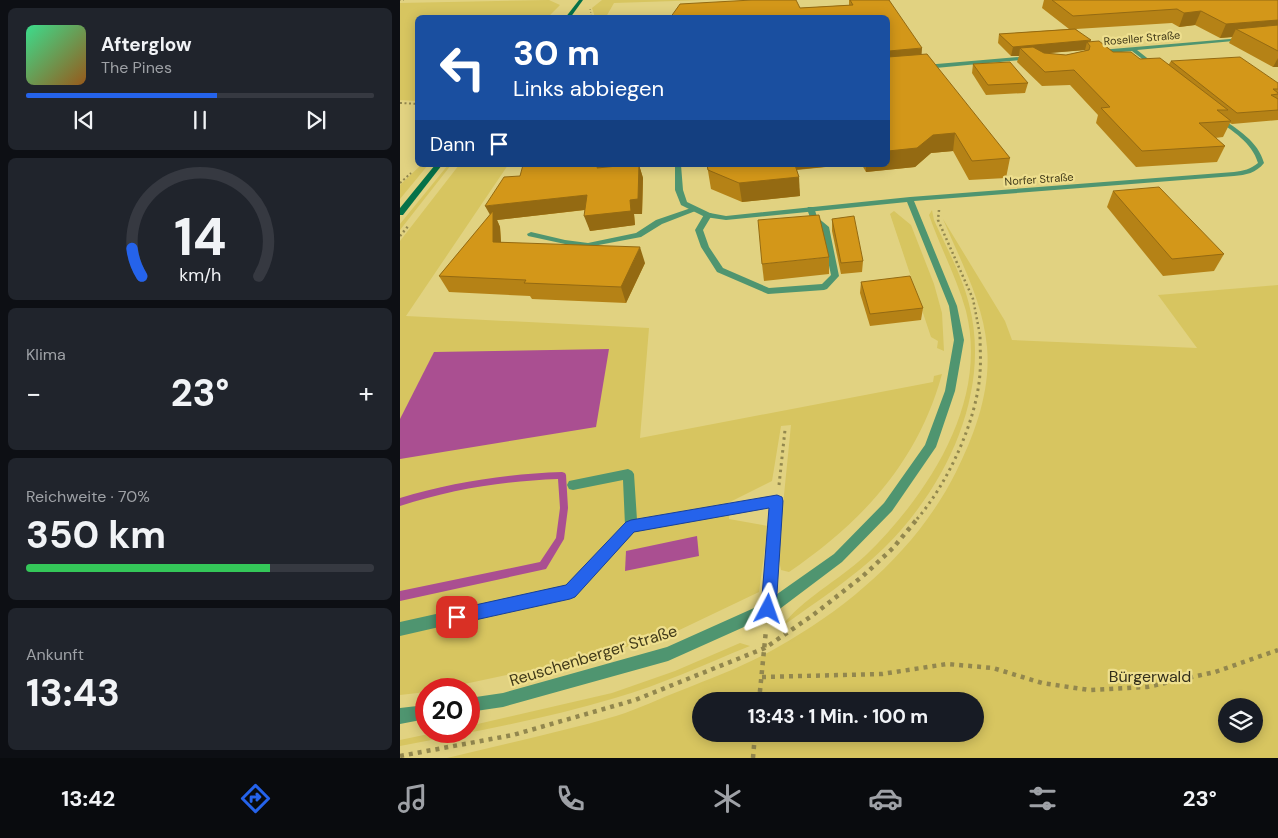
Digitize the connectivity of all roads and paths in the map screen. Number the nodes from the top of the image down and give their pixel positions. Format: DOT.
graph roads {
  1 [pos="400,0"];
  2 [pos="405,0"];
  3 [pos="581,0"];
  4 [pos="569,15"];
  5 [pos="1249,38"];
  6 [pos="1133,49"];
  7 [pos="1095,53"];
  8 [pos="1041,57"];
  9 [pos="925,59"];
  10 [pos="922,67"];
  11 [pos="930,67"];
  12 [pos="1164,74"];
  13 [pos="400,103"];
  14 [pos="415,104"];
  15 [pos="1210,112"];
  16 [pos="437,167"];
  17 [pos="678,167"];
  18 [pos="910,199"];
  19 [pos="811,209"];
  20 [pos="694,210"];
  21 [pos="400,213"];
  22 [pos="708,215"];
  23 [pos="531,234"];
  24 [pos="785,430"];
  25 [pos="573,485"];
  26 [pos="777,501"];
  27 [pos="631,526"];
  28 [pos="768,609"];
  29 [pos="400,629"];
  30 [pos="1278,650"];
  31 [pos="762,677"];
  32 [pos="760,692"];
  33 [pos="480,703"];
  34 [pos="415,714"];
  35 [pos="400,716"];
  36 [pos="755,742"];
  37 [pos="753,758"];
  1 -- 2 [label="path"];
  3 -- 4 [label="main road"];
  5 -- 6 [label="street, Roseller Straße"];
  6 -- 7 [label="street, Roseller Straße"];
  6 -- 12 [label="street"];
  8 -- 11 [label="street"];
  9 -- 11 [label="street"];
  10 -- 11 [label="street"];
  13 -- 14 [label="path"];
  15 -- 18 [label="street, Norfer Straße"];
  16 -- 21 [label="main road"];
  17 -- 20 [label="street"];
  18 -- 19 [label="street, Norfer Straße"];
  18 -- 28 [label="street, Reuschenberger Straße"];
  19 -- 22 [label="street, Norfer Straße"];
  19 -- 22 [label="street"];
  20 -- 22 [label="street, Norfer Straße"];
  20 -- 23 [label="street"];
  24 -- 26 [label="path"];
  25 -- 27 [label="street"];
  26 -- 27 [label="street"];
  26 -- 28 [label="street"];
  27 -- 29 [label="street"];
  28 -- 31 [label="path"];
  28 -- 33 [label="street, Reuschenberger Straße"];
  30 -- 31 [label="path"];
  31 -- 32 [label="path"];
  34 -- 35 [label="street"];
  36 -- 37 [label="path"];
}
